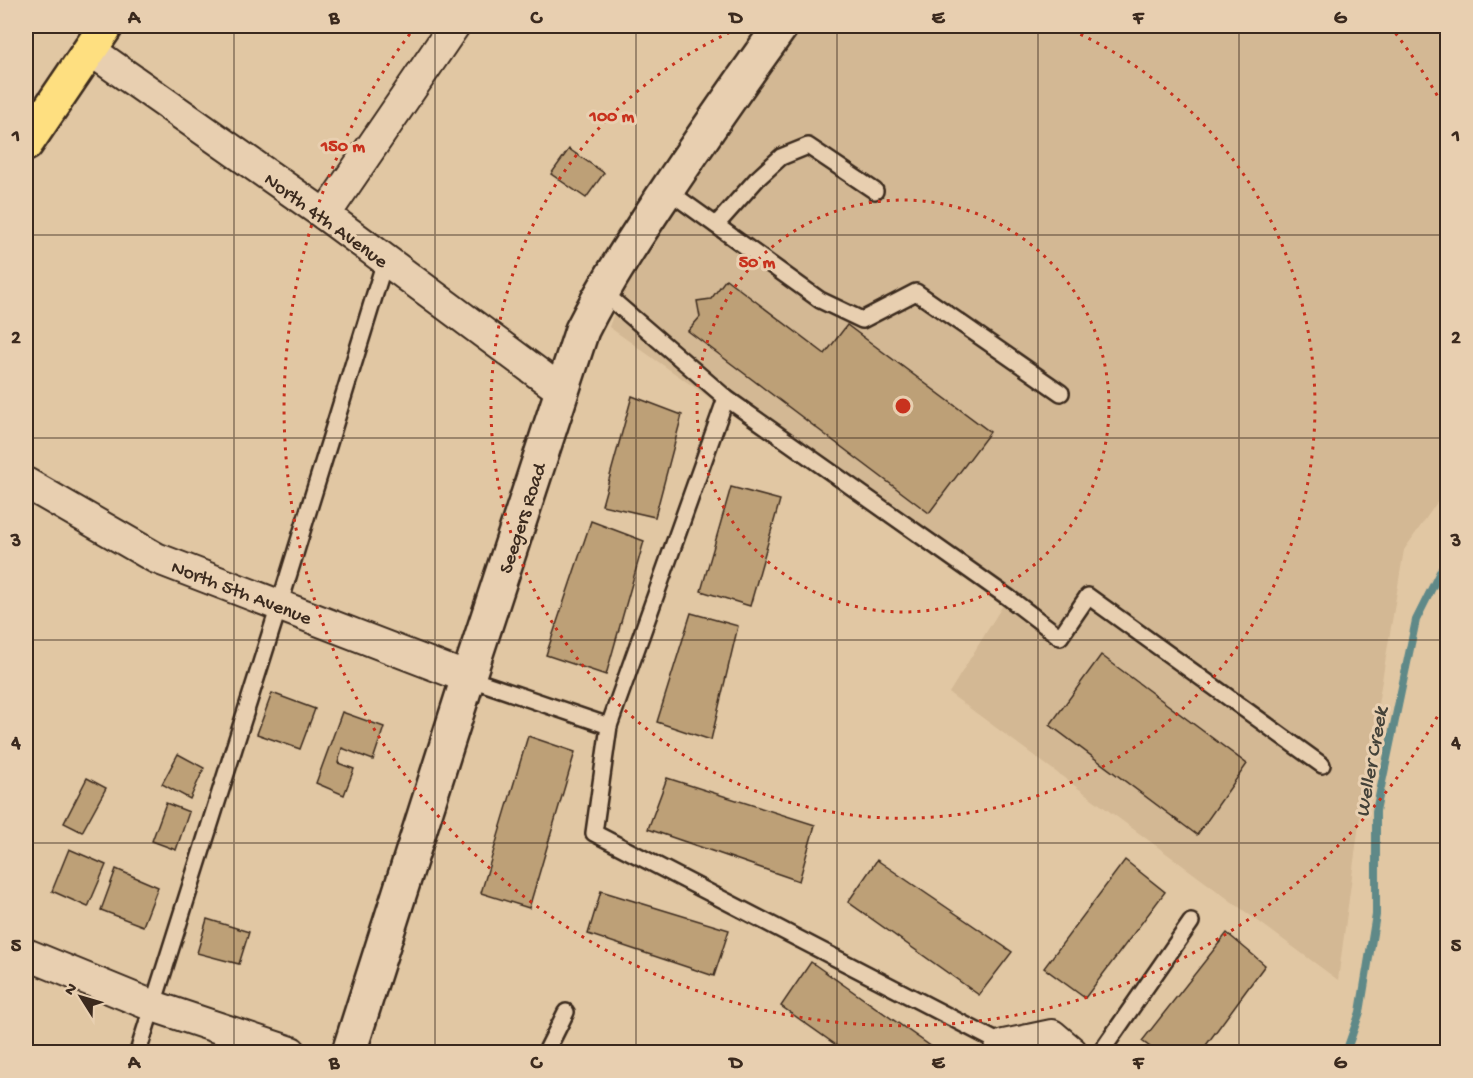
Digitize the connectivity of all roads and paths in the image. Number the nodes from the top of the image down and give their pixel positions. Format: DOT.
graph roads {
  1 [pos="454,26"];
  2 [pos="781,26"];
  3 [pos="98,38"];
  4 [pos="26,144"];
  5 [pos="667,190"];
  6 [pos="875,192"];
  7 [pos="325,215"];
  8 [pos="716,225"];
  9 [pos="385,261"];
  10 [pos="603,292"];
  11 [pos="562,392"];
  12 [pos="1061,393"];
  13 [pos="726,398"];
  14 [pos="26,483"];
  15 [pos="279,606"];
  16 [pos="468,678"];
  17 [pos="609,726"];
  18 [pos="1322,765"];
  19 [pos="1191,922"];
  20 [pos="26,954"];
  21 [pos="153,1005"];
  22 [pos="566,1012"];
  23 [pos="1002,1049"];
  24 [pos="138,1053"];
  25 [pos="291,1053"];
  26 [pos="349,1053"];
  27 [pos="546,1053"];
  28 [pos="1072,1053"];
  29 [pos="1101,1053"];
  1 -- 7 [label="street"];
  2 -- 5 [label="street, Seegers Road"];
  3 -- 4 [label="main road"];
  3 -- 7 [label="street, North 4th Avenue"];
  5 -- 8 [label="lane"];
  5 -- 10 [label="street, Seegers Road"];
  6 -- 8 [label="lane"];
  7 -- 9 [label="street, North 4th Avenue"];
  8 -- 12 [label="lane"];
  9 -- 11 [label="street, North 4th Avenue"];
  9 -- 15 [label="lane"];
  10 -- 11 [label="street, Seegers Road"];
  10 -- 13 [label="lane"];
  11 -- 16 [label="street, Seegers Road"];
  13 -- 17 [label="lane"];
  13 -- 18 [label="lane"];
  14 -- 15 [label="street, North 5th Avenue"];
  15 -- 16 [label="street, North 5th Avenue"];
  15 -- 21 [label="lane"];
  16 -- 17 [label="lane"];
  16 -- 26 [label="street, Seegers Road"];
  17 -- 23 [label="lane"];
  19 -- 29 [label="lane"];
  20 -- 21 [label="street"];
  21 -- 24 [label="lane"];
  21 -- 25 [label="street"];
  22 -- 27 [label="lane"];
  23 -- 28 [label="street"];
}
